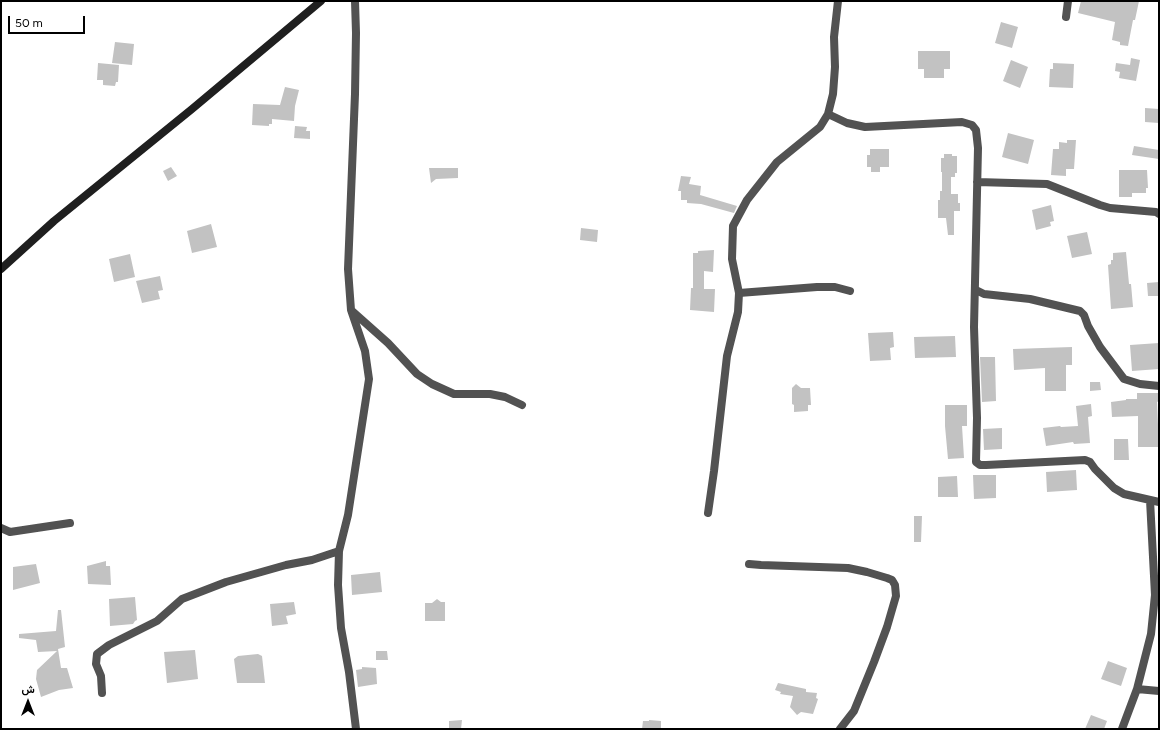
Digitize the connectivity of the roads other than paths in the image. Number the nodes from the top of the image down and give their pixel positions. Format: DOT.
graph roads {
  1 [pos="322,1"];
  2 [pos="356,1"];
  3 [pos="838,1"];
  4 [pos="1068,1"];
  5 [pos="1066,17"];
  6 [pos="828,114"];
  7 [pos="977,182"];
  8 [pos="1159,214"];
  9 [pos="1,270"];
  10 [pos="850,290"];
  11 [pos="976,290"];
  12 [pos="739,293"];
  13 [pos="351,310"];
  14 [pos="1159,386"];
  15 [pos="522,405"];
  16 [pos="1150,500"];
  17 [pos="1159,502"];
  18 [pos="708,513"];
  19 [pos="70,523"];
  20 [pos="1,528"];
  21 [pos="339,551"];
  22 [pos="749,564"];
  23 [pos="1138,689"];
  24 [pos="1159,691"];
  25 [pos="102,694"];
  26 [pos="356,729"];
  27 [pos="840,729"];
  28 [pos="1122,729"];
  1 -- 9 [label="street"];
  2 -- 13 [label="street"];
  3 -- 6 [label="street"];
  4 -- 5 [label="street"];
  6 -- 7 [label="street"];
  6 -- 12 [label="street"];
  7 -- 8 [label="street"];
  7 -- 11 [label="street"];
  10 -- 12 [label="street"];
  11 -- 14 [label="street"];
  11 -- 16 [label="street"];
  12 -- 18 [label="street"];
  13 -- 15 [label="street"];
  13 -- 21 [label="street"];
  16 -- 17 [label="street"];
  16 -- 23 [label="street"];
  19 -- 20 [label="street"];
  21 -- 25 [label="street"];
  21 -- 26 [label="street"];
  22 -- 27 [label="street"];
  23 -- 24 [label="street"];
  23 -- 28 [label="street"];
}
